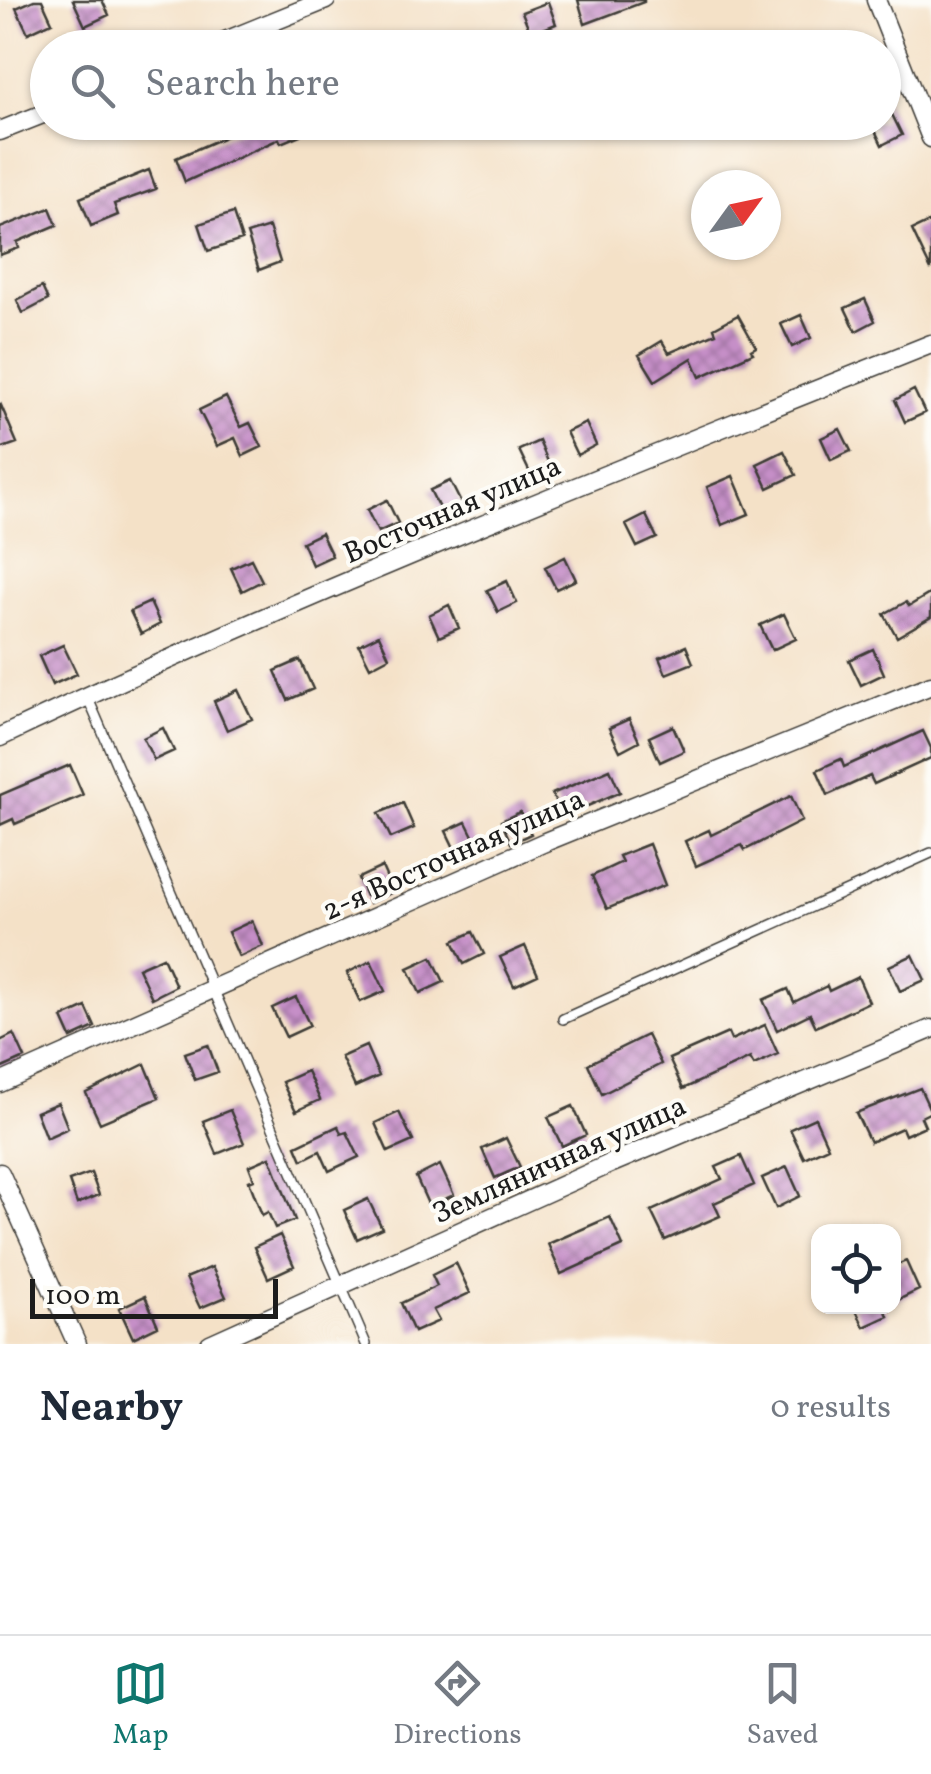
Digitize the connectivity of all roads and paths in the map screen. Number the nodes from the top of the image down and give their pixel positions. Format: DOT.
graph roads {
  1 [pos="326,0"];
  2 [pos="876,0"];
  3 [pos="252,30"];
  4 [pos="888,30"];
  5 [pos="901,63"];
  6 [pos="30,119"];
  7 [pos="0,131"];
  8 [pos="931,138"];
  9 [pos="931,344"];
  10 [pos="931,684"];
  11 [pos="87,696"];
  12 [pos="0,737"];
  13 [pos="931,853"];
  14 [pos="213,989"];
  15 [pos="563,1019"];
  16 [pos="931,1029"];
  17 [pos="0,1084"];
  18 [pos="0,1173"];
  19 [pos="340,1286"];
  20 [pos="77,1344"];
  21 [pos="210,1344"];
  22 [pos="366,1344"];
  1 -- 3 [label="street"];
  2 -- 4 [label="street"];
  5 -- 8 [label="street"];
  6 -- 7 [label="street"];
  9 -- 11 [label="street, Восточная улица"];
  10 -- 14 [label="street, 2-я Восточная улица"];
  11 -- 12 [label="street, Восточная улица"];
  11 -- 14 [label="lane"];
  13 -- 15 [label="lane"];
  14 -- 17 [label="street, 2-я Восточная улица"];
  14 -- 19 [label="lane"];
  16 -- 19 [label="street, Земляничная улица"];
  18 -- 20 [label="street"];
  19 -- 21 [label="street, Земляничная улица"];
  19 -- 22 [label="lane"];
}
